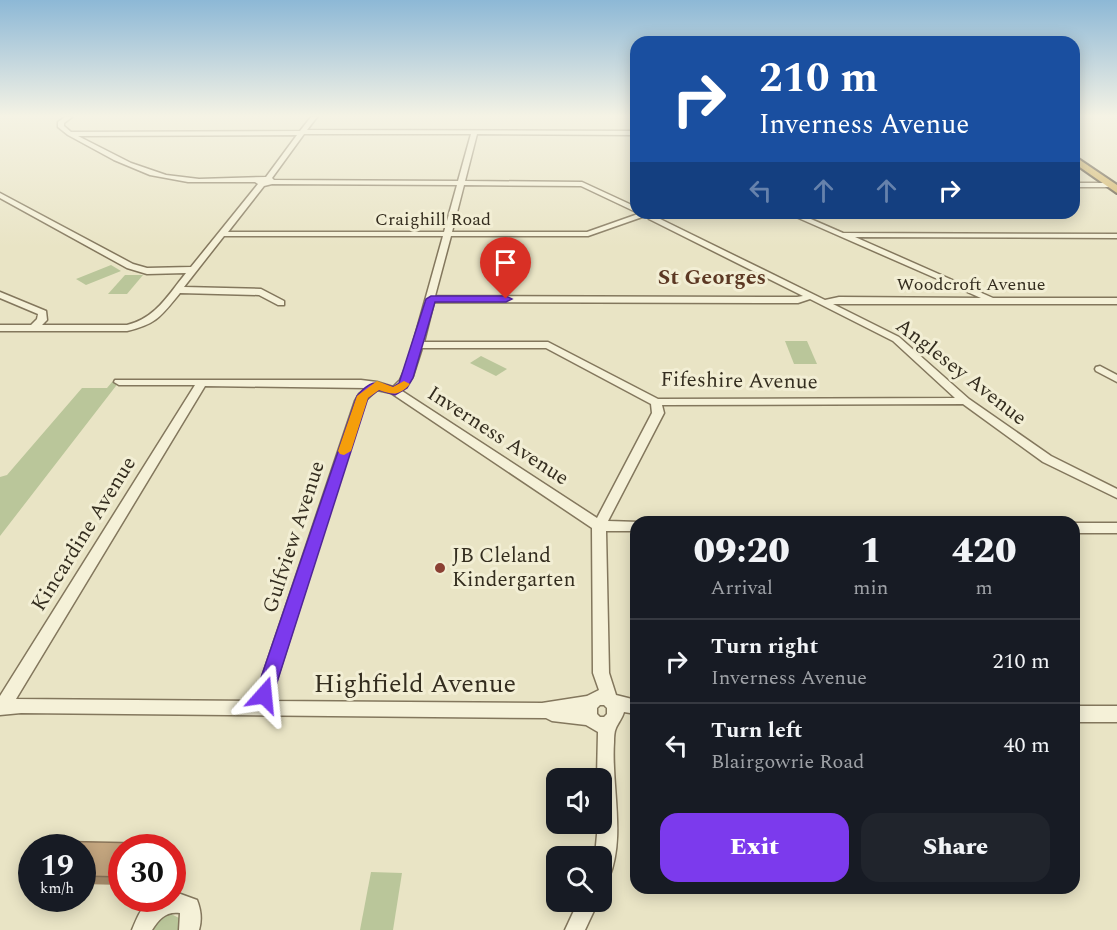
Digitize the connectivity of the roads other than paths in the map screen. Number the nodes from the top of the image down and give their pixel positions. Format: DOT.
graph roads {
  1 [pos="124,160"];
  2 [pos="281,160"];
  3 [pos="467,160"];
  4 [pos="1080,164"];
  5 [pos="1080,169"];
  6 [pos="265,181"];
  7 [pos="461,184"];
  8 [pos="1080,185"];
  9 [pos="1110,187"];
  10 [pos="0,195"];
  11 [pos="1117,196"];
  12 [pos="630,207"];
  13 [pos="631,219"];
  14 [pos="655,219"];
  15 [pos="805,219"];
  16 [pos="222,234"];
  17 [pos="448,234"];
  18 [pos="843,235"];
  19 [pos="1117,236"];
  20 [pos="192,270"];
  21 [pos="178,290"];
  22 [pos="0,295"];
  23 [pos="811,296"];
  24 [pos="431,299"];
  25 [pos="995,300"];
  26 [pos="1117,301"];
  27 [pos="281,303"];
  28 [pos="825,303"];
  29 [pos="0,328"];
  30 [pos="34,328"];
  31 [pos="418,345"];
  32 [pos="1100,369"];
  33 [pos="1117,379"];
  34 [pos="119,382"];
  35 [pos="202,382"];
  36 [pos="377,385"];
  37 [pos="395,391"];
  38 [pos="965,401"];
  39 [pos="656,402"];
  40 [pos="1117,494"];
  41 [pos="599,526"];
  42 [pos="630,526"];
  43 [pos="1080,528"];
  44 [pos="1117,528"];
  45 [pos="1,707"];
  46 [pos="630,708"];
  47 [pos="259,709"];
  48 [pos="601,711"];
  49 [pos="630,713"];
  50 [pos="1080,714"];
  51 [pos="1117,714"];
  52 [pos="606,846"];
  53 [pos="583,912"];
  54 [pos="142,930"];
  55 [pos="189,930"];
  56 [pos="575,930"];
  1 -- 6 [label="street, Anglesey Avenue"];
  2 -- 6 [label="street"];
  3 -- 7 [label="street"];
  4 -- 9 [label="highway"];
  5 -- 9 [label="highway"];
  6 -- 7 [label="street, Anglesey Avenue"];
  6 -- 16 [label="street"];
  7 -- 12 [label="street, Anglesey Avenue"];
  7 -- 17 [label="street"];
  8 -- 9 [label="street"];
  9 -- 11 [label="highway"];
  10 -- 20 [label="street"];
  13 -- 17 [label="street, Craighill Road"];
  14 -- 23 [label="street, Anglesey Avenue"];
  15 -- 18 [label="street"];
  16 -- 17 [label="street, Craighill Road"];
  16 -- 20 [label="street"];
  17 -- 24 [label="street"];
  18 -- 19 [label="street"];
  18 -- 25 [label="street"];
  20 -- 21 [label="street"];
  21 -- 27 [label="street"];
  21 -- 30 [label="street"];
  22 -- 30 [label="street"];
  23 -- 24 [label="street"];
  23 -- 28 [label="street, Anglesey Avenue"];
  24 -- 31 [label="street"];
  25 -- 26 [label="street, Woodcroft Avenue"];
  25 -- 28 [label="street, Woodcroft Avenue"];
  28 -- 38 [label="street, Anglesey Avenue"];
  29 -- 30 [label="street"];
  31 -- 37 [label="street"];
  31 -- 39 [label="street, Fifeshire Avenue"];
  32 -- 33 [label="street"];
  34 -- 35 [label="street, Inverness Avenue"];
  35 -- 36 [label="street, Inverness Avenue"];
  35 -- 45 [label="street, Kincardine Avenue"];
  36 -- 37 [label="street, Inverness Avenue"];
  36 -- 47 [label="street, Gulfview Avenue"];
  37 -- 41 [label="street, Inverness Avenue"];
  38 -- 39 [label="street, Fifeshire Avenue"];
  38 -- 40 [label="street, Anglesey Avenue"];
  39 -- 41 [label="street"];
  41 -- 42 [label="street"];
  41 -- 48 [label="street"];
  43 -- 44 [label="street"];
  45 -- 47 [label="street, Highfield Avenue"];
  46 -- 48 [label="street, Highfield Avenue"];
  47 -- 48 [label="street, Highfield Avenue"];
  48 -- 49 [label="street, Highfield Avenue"];
  48 -- 52 [label="street"];
  50 -- 51 [label="street"];
  53 -- 56 [label="street"];
  54 -- 55 [label="street"];
}
